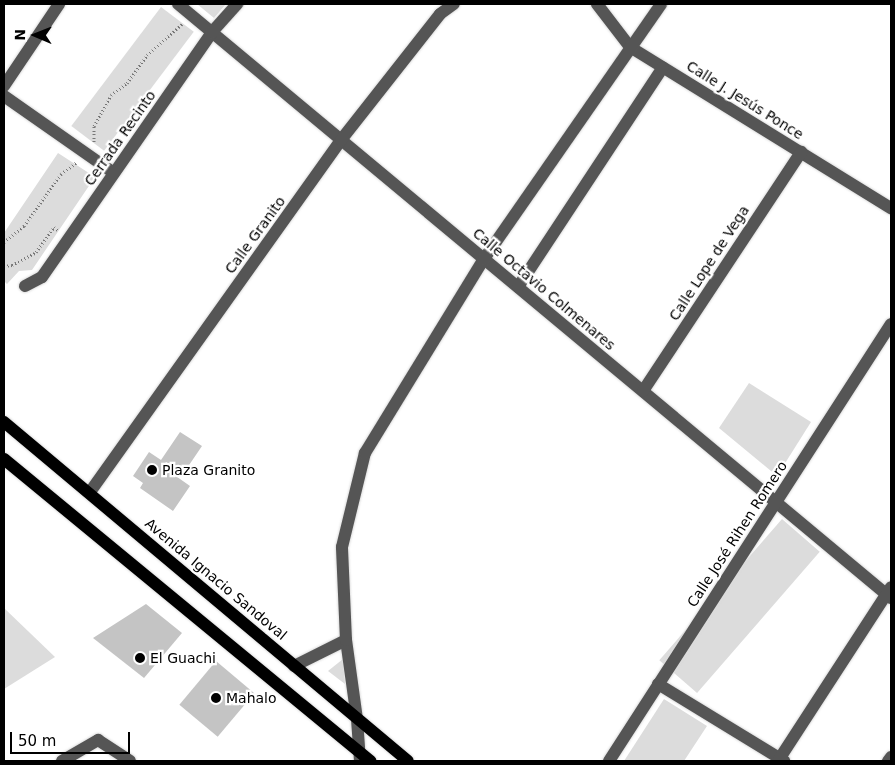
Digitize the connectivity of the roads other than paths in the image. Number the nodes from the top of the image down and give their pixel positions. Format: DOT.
graph roads {
  1 [pos="59,4"];
  2 [pos="178,4"];
  3 [pos="237,4"];
  4 [pos="454,4"];
  5 [pos="597,4"];
  6 [pos="660,4"];
  7 [pos="212,32"];
  8 [pos="630,46"];
  9 [pos="663,67"];
  10 [pos="4,86"];
  11 [pos="4,96"];
  12 [pos="341,140"];
  13 [pos="801,152"];
  14 [pos="114,173"];
  15 [pos="891,208"];
  16 [pos="484,259"];
  17 [pos="25,286"];
  18 [pos="518,287"];
  19 [pos="891,324"];
  20 [pos="643,391"];
  21 [pos="4,422"];
  22 [pos="4,459"];
  23 [pos="90,492"];
  24 [pos="776,502"];
  25 [pos="890,593"];
  26 [pos="346,640"];
  27 [pos="294,666"];
  28 [pos="658,684"];
  29 [pos="357,719"];
  30 [pos="395,756"];
  31 [pos="359,757"];
  32 [pos="891,757"];
  33 [pos="781,760"];
  34 [pos="62,761"];
  35 [pos="130,761"];
  36 [pos="371,761"];
  37 [pos="408,761"];
  38 [pos="609,761"];
  39 [pos="888,761"];
  1 -- 10 [label="street"];
  2 -- 7 [label="street, Calle Octavio Colmenares"];
  3 -- 7 [label="street, Cerrada Recinto"];
  4 -- 12 [label="street, Calle Granito"];
  5 -- 8 [label="street, Calle J. Jesús Ponce"];
  6 -- 8 [label="street"];
  7 -- 12 [label="street, Calle Octavio Colmenares"];
  7 -- 14 [label="street, Cerrada Recinto"];
  8 -- 9 [label="street, Calle J. Jesús Ponce"];
  8 -- 16 [label="street"];
  9 -- 13 [label="street, Calle J. Jesús Ponce"];
  9 -- 18 [label="street"];
  11 -- 14 [label="street"];
  12 -- 16 [label="street, Calle Octavio Colmenares"];
  12 -- 23 [label="street, Calle Granito"];
  13 -- 15 [label="street, Calle J. Jesús Ponce"];
  13 -- 20 [label="street, Calle Lope de Vega"];
  14 -- 17 [label="street, Cerrada Recinto"];
  16 -- 18 [label="street, Calle Octavio Colmenares"];
  16 -- 26 [label="street"];
  18 -- 20 [label="street, Calle Octavio Colmenares"];
  19 -- 24 [label="street, Calle José Rihen Romero"];
  20 -- 24 [label="street, Calle Octavio Colmenares"];
  21 -- 23 [label="main road, Avenida Ignacio Sandoval"];
  22 -- 31 [label="main road"];
  23 -- 27 [label="main road, Avenida Ignacio Sandoval"];
  24 -- 25 [label="street, Calle Octavio Colmenares"];
  24 -- 28 [label="street, Calle José Rihen Romero"];
  25 -- 33 [label="street"];
  26 -- 27 [label="street"];
  26 -- 29 [label="street"];
  27 -- 29 [label="main road, Avenida Ignacio Sandoval"];
  28 -- 33 [label="street"];
  28 -- 38 [label="street, Calle José Rihen Romero"];
  29 -- 30 [label="main road, Avenida Ignacio Sandoval"];
  29 -- 31 [label="street"];
  30 -- 37 [label="main road, Avenida Ignacio Sandoval"];
  31 -- 36 [label="main road"];
  32 -- 39 [label="street"];
  34 -- 35 [label="street"];
}
